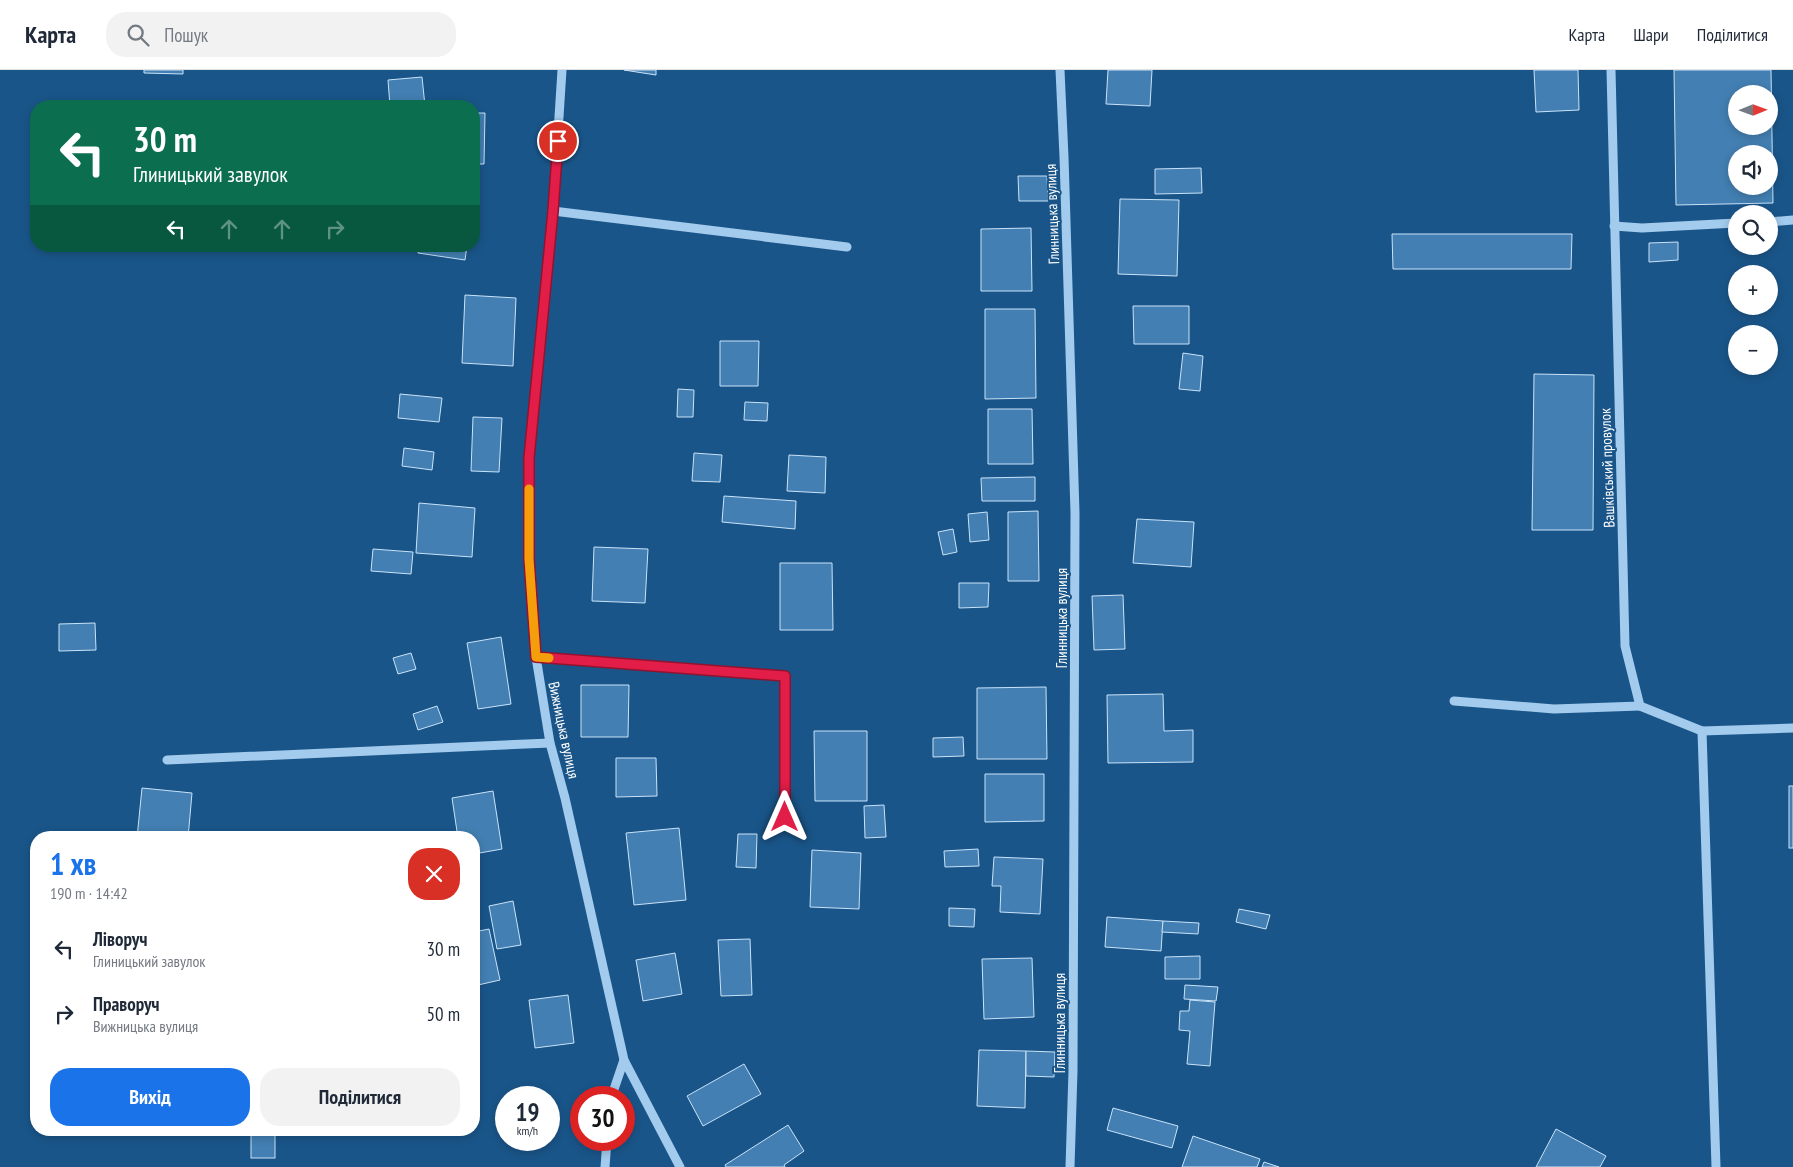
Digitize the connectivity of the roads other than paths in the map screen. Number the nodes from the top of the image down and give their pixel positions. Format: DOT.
graph roads {
  1 [pos="562,70"];
  2 [pos="1060,70"];
  3 [pos="1611,70"];
  4 [pos="553,211"];
  5 [pos="1793,220"];
  6 [pos="1778,221"];
  7 [pos="1728,223"];
  8 [pos="1614,226"];
  9 [pos="847,247"];
  10 [pos="536,657"];
  11 [pos="1454,701"];
  12 [pos="1640,706"];
  13 [pos="1793,728"];
  14 [pos="1702,731"];
  15 [pos="550,743"];
  16 [pos="167,760"];
  17 [pos="785,817"];
  18 [pos="624,1060"];
  19 [pos="615,1086"];
  20 [pos="606,1151"];
  21 [pos="605,1167"];
  22 [pos="680,1167"];
  23 [pos="1070,1167"];
  24 [pos="1716,1167"];
  1 -- 4 [label="street, Вижницька вулиця"];
  2 -- 23 [label="street, Глинницька вулиця"];
  3 -- 8 [label="street, Вашківський провулок"];
  4 -- 9 [label="street"];
  4 -- 10 [label="street, Вижницька вулиця"];
  5 -- 6 [label="street"];
  7 -- 8 [label="street"];
  8 -- 12 [label="street, Вашківський провулок"];
  10 -- 15 [label="street, Вижницька вулиця"];
  10 -- 17 [label="street"];
  11 -- 12 [label="street"];
  12 -- 14 [label="street"];
  13 -- 14 [label="street"];
  14 -- 24 [label="street"];
  15 -- 16 [label="street"];
  15 -- 18 [label="street, Вижницька вулиця"];
  18 -- 19 [label="street"];
  18 -- 22 [label="street, Вижницька вулиця"];
  20 -- 21 [label="street"];
}
